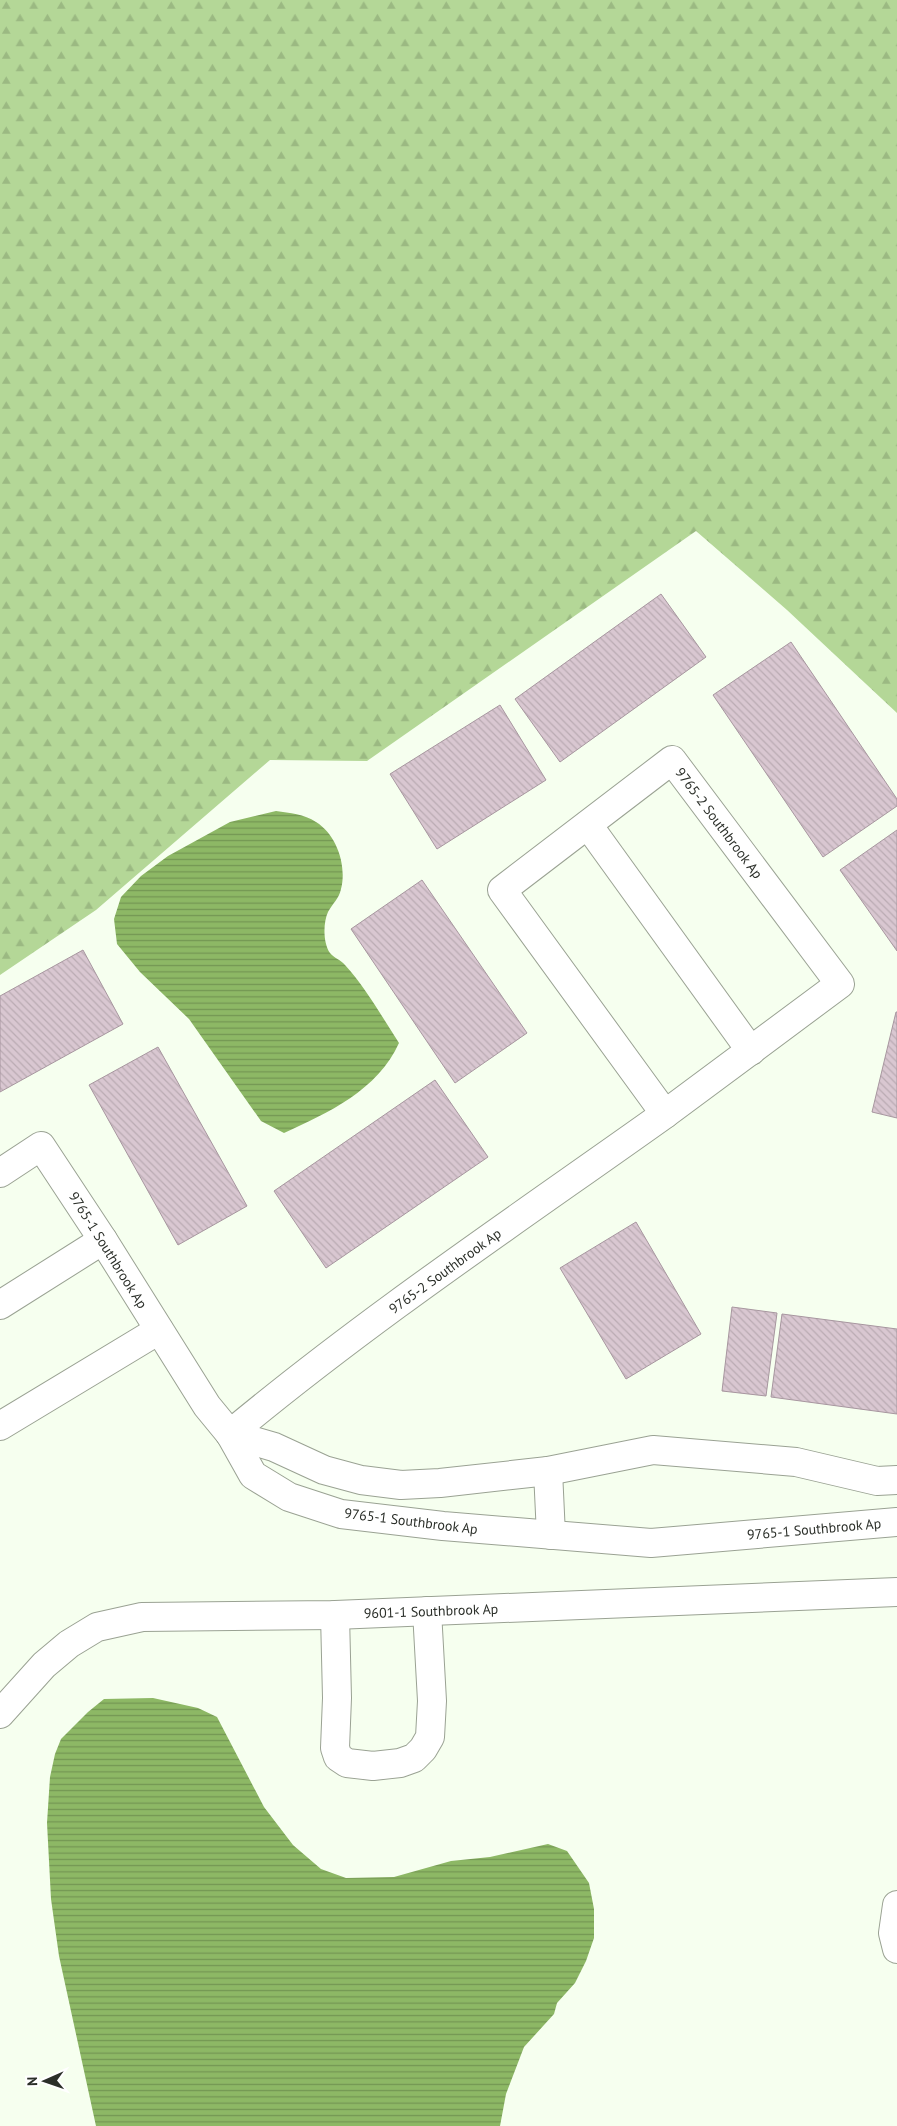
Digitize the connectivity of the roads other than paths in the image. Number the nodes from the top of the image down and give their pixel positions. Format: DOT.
graph roads {
  1 [pos="588,825"];
  2 [pos="751,1051"];
  3 [pos="666,1114"];
  4 [pos="0,1173"];
  5 [pos="103,1240"];
  6 [pos="0,1305"];
  7 [pos="159,1330"];
  8 [pos="0,1426"];
  9 [pos="230,1434"];
  10 [pos="548,1471"];
  11 [pos="897,1480"];
  12 [pos="897,1522"];
  13 [pos="551,1534"];
  14 [pos="897,1592"];
  15 [pos="427,1611"];
  16 [pos="335,1615"];
  17 [pos="0,1714"];
  18 [pos="897,1905"];
  19 [pos="897,1949"];
  1 -- 2 [label="street"];
  1 -- 2 [label="street, 9765-2 Southbrook Ap"];
  1 -- 3 [label="street, 9765-2 Southbrook Ap"];
  2 -- 3 [label="street, 9765-2 Southbrook Ap"];
  3 -- 9 [label="street, 9765-2 Southbrook Ap"];
  4 -- 5 [label="street, 9765-1 Southbrook Ap"];
  5 -- 6 [label="street"];
  5 -- 7 [label="street, 9765-1 Southbrook Ap"];
  7 -- 8 [label="street"];
  7 -- 9 [label="street, 9765-1 Southbrook Ap"];
  9 -- 10 [label="street"];
  9 -- 13 [label="street, 9765-1 Southbrook Ap"];
  10 -- 11 [label="street"];
  10 -- 13 [label="street"];
  12 -- 13 [label="street, 9765-1 Southbrook Ap"];
  14 -- 15 [label="street, 9601-1 Southbrook Ap"];
  15 -- 16 [label="street, 9601-1 Southbrook Ap"];
  15 -- 16 [label="street"];
  16 -- 17 [label="street, 9601-1 Southbrook Ap"];
  18 -- 19 [label="street"];
}
